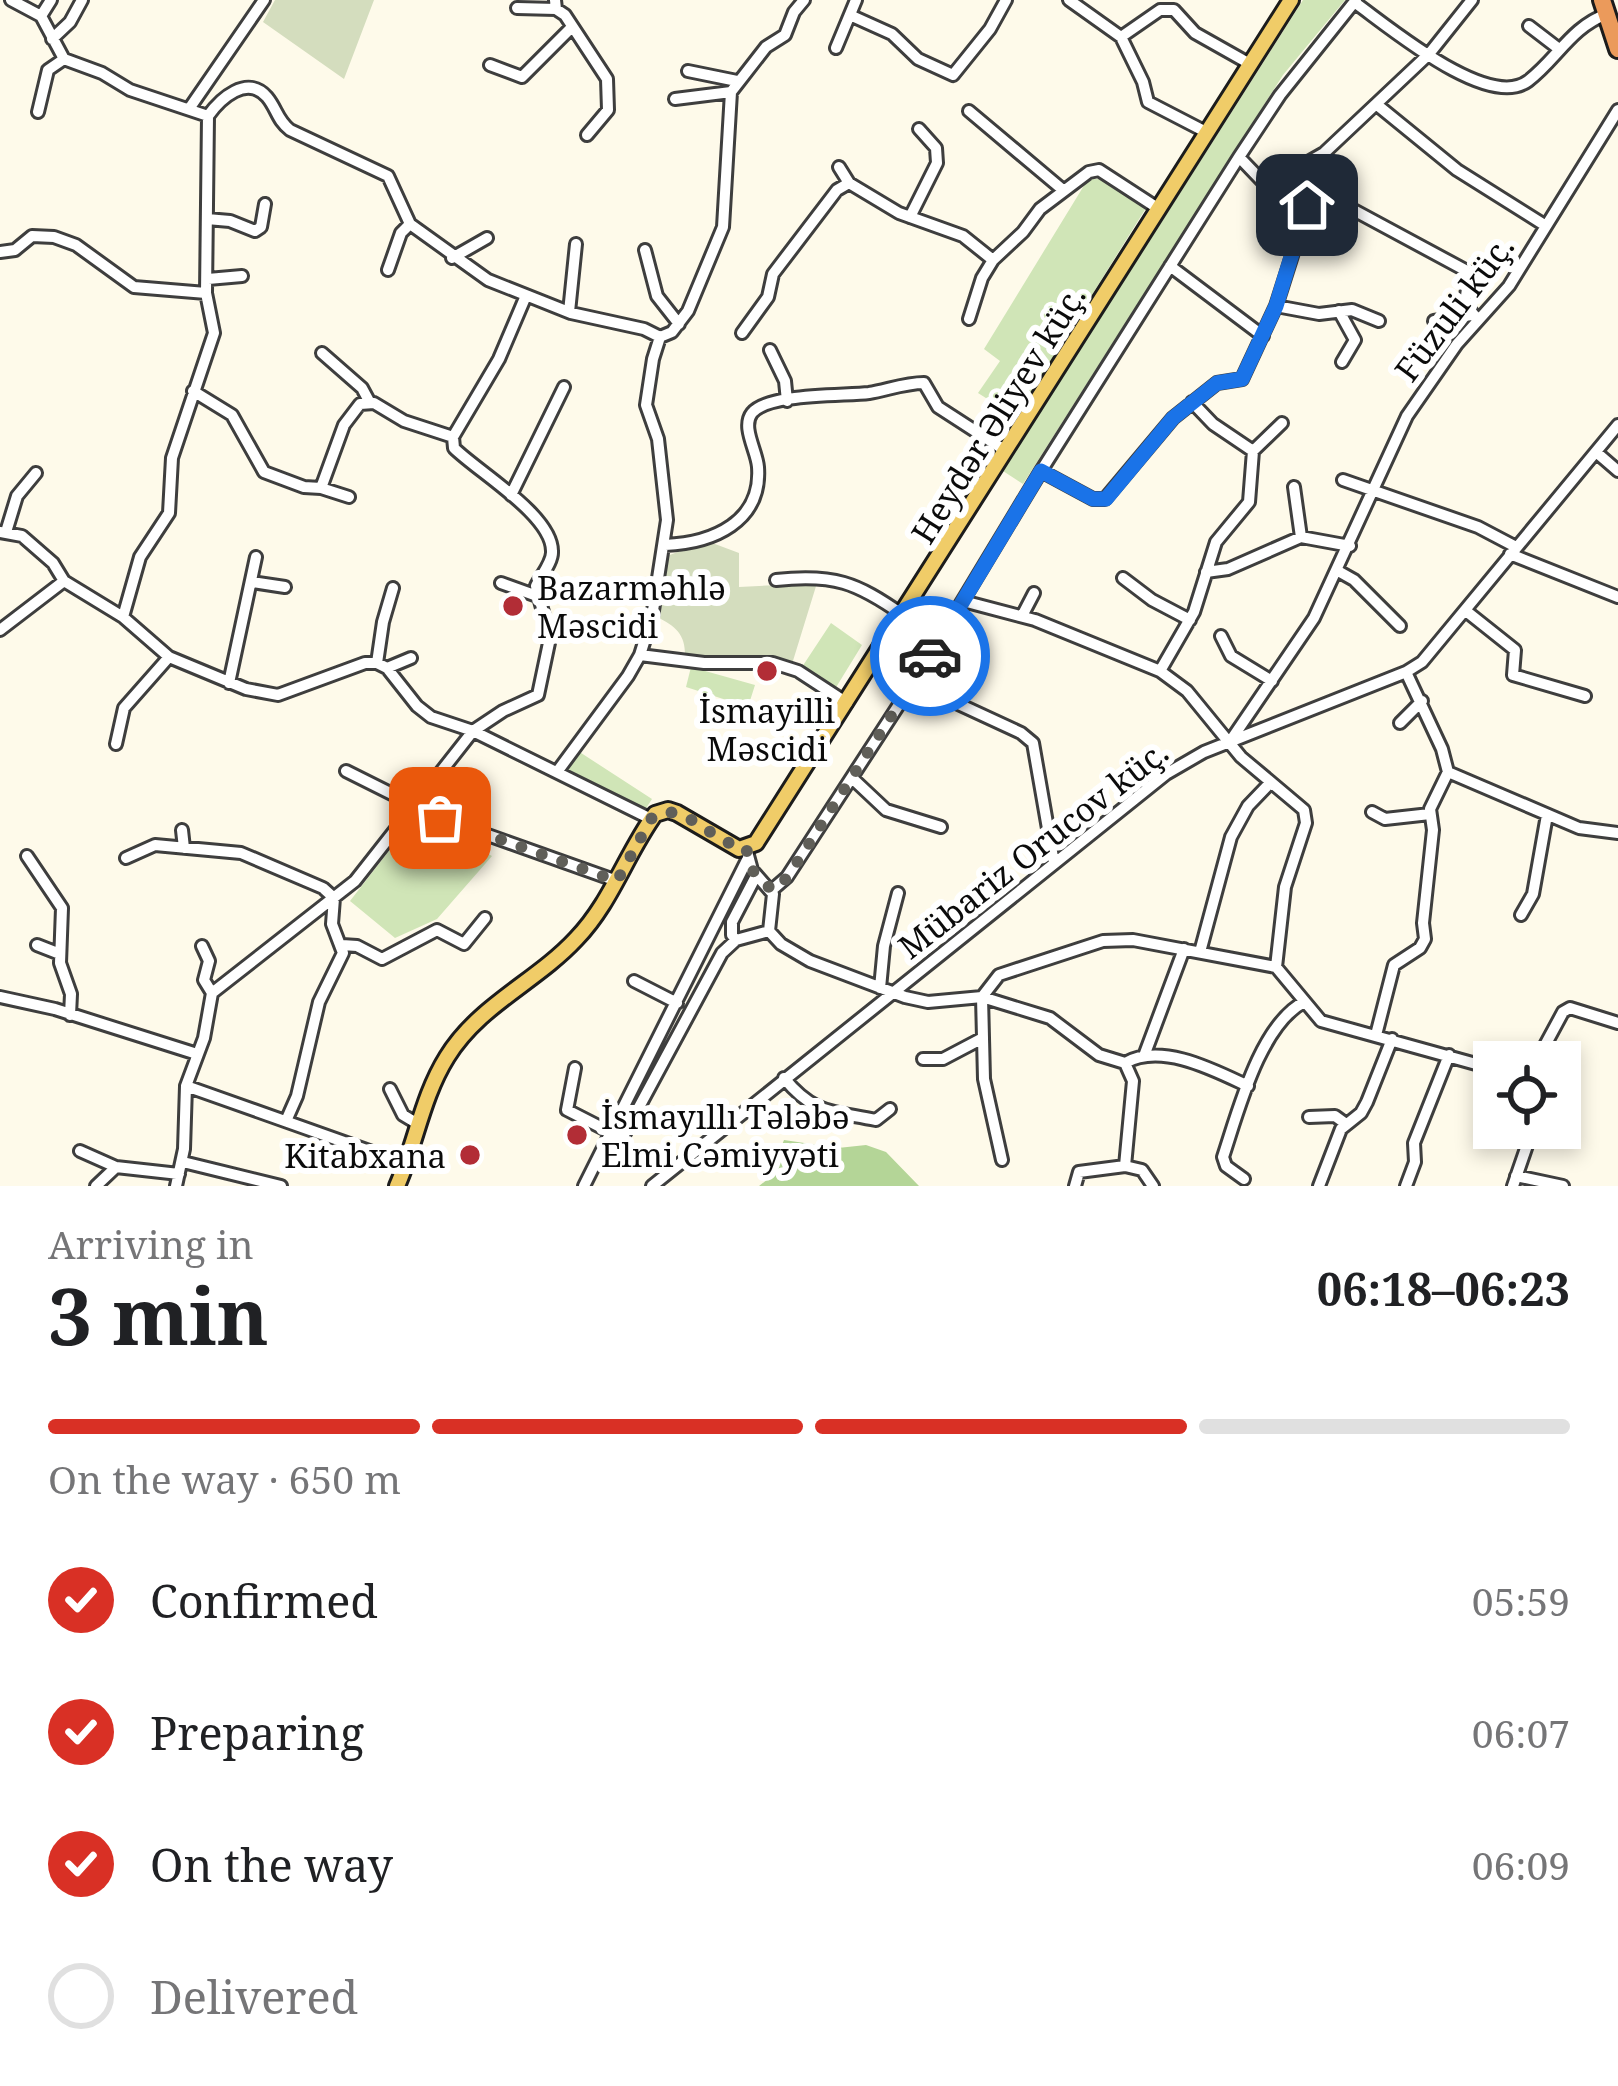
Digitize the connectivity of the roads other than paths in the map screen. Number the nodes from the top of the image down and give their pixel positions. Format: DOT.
graph roads {
  1 [pos="10,0"];
  2 [pos="51,0"];
  3 [pos="82,0"];
  4 [pos="264,0"];
  5 [pos="804,0"];
  6 [pos="856,0"];
  7 [pos="1006,0"];
  8 [pos="1070,0"];
  9 [pos="1291,0"];
  10 [pos="1472,0"];
  11 [pos="1355,1"];
  12 [pos="556,4"];
  13 [pos="1607,5"];
  14 [pos="517,8"];
  15 [pos="41,16"];
  16 [pos="852,16"];
  17 [pos="1529,26"];
  18 [pos="572,27"];
  19 [pos="1121,37"];
  20 [pos="52,39"];
  21 [pos="836,48"];
  22 [pos="1559,49"];
  23 [pos="1618,49"];
  24 [pos="1430,54"];
  25 [pos="64,59"];
  26 [pos="1250,64"];
  27 [pos="490,65"];
  28 [pos="688,71"];
  29 [pos="734,87"];
  30 [pos="675,99"];
  31 [pos="1376,104"];
  32 [pos="189,110"];
  33 [pos="1618,110"];
  34 [pos="969,111"];
  35 [pos="38,112"];
  36 [pos="208,116"];
  37 [pos="919,130"];
  38 [pos="1206,132"];
  39 [pos="587,135"];
  40 [pos="1324,154"];
  41 [pos="1239,157"];
  42 [pos="838,167"];
  43 [pos="849,183"];
  44 [pos="1270,184"];
  45 [pos="1309,186"];
  46 [pos="1063,190"];
  47 [pos="265,204"];
  48 [pos="1159,209"];
  49 [pos="910,218"];
  50 [pos="207,219"];
  51 [pos="410,224"];
  52 [pos="1546,226"];
  53 [pos="487,238"];
  54 [pos="576,244"];
  55 [pos="644,250"];
  56 [pos="0,252"];
  57 [pos="452,258"];
  58 [pos="993,260"];
  59 [pos="1170,266"];
  60 [pos="388,270"];
  61 [pos="242,277"];
  62 [pos="208,279"];
  63 [pos="206,293"];
  64 [pos="525,298"];
  65 [pos="1276,306"];
  66 [pos="1339,311"];
  67 [pos="569,312"];
  68 [pos="1474,317"];
  69 [pos="969,319"];
  70 [pos="1379,321"];
  71 [pos="1434,321"];
  72 [pos="679,324"];
  73 [pos="742,333"];
  74 [pos="1263,336"];
  75 [pos="660,337"];
  76 [pos="770,350"];
  77 [pos="322,353"];
  78 [pos="1342,362"];
  79 [pos="564,387"];
  80 [pos="193,391"];
  81 [pos="369,401"];
  82 [pos="787,401"];
  83 [pos="1192,402"];
  84 [pos="1282,423"];
  85 [pos="1618,424"];
  86 [pos="453,437"];
  87 [pos="1006,451"];
  88 [pos="1253,451"];
  89 [pos="1596,452"];
  90 [pos="1041,471"];
  91 [pos="1618,471"];
  92 [pos="36,473"];
  93 [pos="1342,480"];
  94 [pos="1294,487"];
  95 [pos="321,488"];
  96 [pos="1372,491"];
  97 [pos="511,495"];
  98 [pos="350,497"];
  99 [pos="3,532"];
  100 [pos="1301,537"];
  101 [pos="665,545"];
  102 [pos="1349,546"];
  103 [pos="1513,550"];
  104 [pos="256,557"];
  105 [pos="1338,571"];
  106 [pos="1206,572"];
  107 [pos="1123,578"];
  108 [pos="776,580"];
  109 [pos="64,581"];
  110 [pos="252,582"];
  111 [pos="501,583"];
  112 [pos="284,587"];
  113 [pos="393,588"];
  114 [pos="1034,593"];
  115 [pos="537,596"];
  116 [pos="1618,597"];
  117 [pos="963,601"];
  118 [pos="1466,611"];
  119 [pos="903,615"];
  120 [pos="1022,616"];
  121 [pos="123,617"];
  122 [pos="1190,620"];
  123 [pos="1400,626"];
  124 [pos="0,630"];
  125 [pos="1220,636"];
  126 [pos="640,656"];
  127 [pos="169,658"];
  128 [pos="411,658"];
  129 [pos="382,665"];
  130 [pos="1160,670"];
  131 [pos="1406,672"];
  132 [pos="1272,681"];
  133 [pos="229,683"];
  134 [pos="913,683"];
  135 [pos="1585,696"];
  136 [pos="1422,701"];
  137 [pos="847,703"];
  138 [pos="1400,723"];
  139 [pos="473,731"];
  140 [pos="1229,743"];
  141 [pos="116,744"];
  142 [pos="346,771"];
  143 [pos="557,772"];
  144 [pos="1448,772"];
  145 [pos="852,778"];
  146 [pos="1270,784"];
  147 [pos="417,807"];
  148 [pos="1372,812"];
  149 [pos="1430,814"];
  150 [pos="657,815"];
  151 [pos="1547,815"];
  152 [pos="941,827"];
  153 [pos="182,830"];
  154 [pos="1618,833"];
  155 [pos="184,848"];
  156 [pos="747,854"];
  157 [pos="27,856"];
  158 [pos="126,858"];
  159 [pos="1054,863"];
  160 [pos="756,876"];
  161 [pos="617,881"];
  162 [pos="772,890"];
  163 [pos="898,893"];
  164 [pos="334,898"];
  165 [pos="1521,915"];
  166 [pos="485,918"];
  167 [pos="769,931"];
  168 [pos="736,940"];
  169 [pos="37,945"];
  170 [pos="342,945"];
  171 [pos="202,946"];
  172 [pos="1184,949"];
  173 [pos="1201,952"];
  174 [pos="60,954"];
  175 [pos="1276,967"];
  176 [pos="634,981"];
  177 [pos="880,988"];
  178 [pos="212,993"];
  179 [pos="894,993"];
  180 [pos="0,997"];
  181 [pos="982,997"];
  182 [pos="1304,1002"];
  183 [pos="677,1003"];
  184 [pos="70,1015"];
  185 [pos="1618,1023"];
  186 [pos="1376,1035"];
  187 [pos="980,1039"];
  188 [pos="1392,1039"];
  189 [pos="1547,1041"];
  190 [pos="197,1054"];
  191 [pos="1449,1055"];
  192 [pos="1144,1056"];
  193 [pos="923,1059"];
  194 [pos="1473,1062"];
  195 [pos="1125,1064"];
  196 [pos="575,1068"];
  197 [pos="784,1078"];
  198 [pos="186,1086"];
  199 [pos="1248,1086"];
  200 [pos="390,1089"];
  201 [pos="890,1109"];
  202 [pos="1309,1117"];
  203 [pos="286,1120"];
  204 [pos="418,1124"];
  205 [pos="1346,1124"];
  206 [pos="612,1133"];
  207 [pos="202,1149"];
  208 [pos="1525,1149"];
  209 [pos="80,1151"];
  210 [pos="600,1154"];
  211 [pos="1002,1160"];
  212 [pos="406,1164"];
  213 [pos="116,1166"];
  214 [pos="197,1166"];
  215 [pos="1125,1166"];
  216 [pos="179,1174"];
  217 [pos="1244,1180"];
  218 [pos="1514,1181"];
  219 [pos="96,1186"];
  220 [pos="281,1186"];
  221 [pos="397,1186"];
  222 [pos="584,1186"];
  223 [pos="652,1186"];
  224 [pos="1075,1186"];
  225 [pos="1153,1186"];
  226 [pos="1319,1186"];
  227 [pos="1406,1186"];
  228 [pos="1563,1186"];
  1 -- 15 [label="street"];
  2 -- 15 [label="street"];
  3 -- 20 [label="street"];
  4 -- 32 [label="street"];
  5 -- 29 [label="street"];
  6 -- 16 [label="street"];
  7 -- 16 [label="street"];
  8 -- 19 [label="street"];
  9 -- 26 [label="main road, Heydər Əliyev küç."];
  10 -- 24 [label="street"];
  11 -- 24 [label="street"];
  11 -- 41 [label="street"];
  12 -- 14 [label="street"];
  12 -- 18 [label="street"];
  13 -- 22 [label="street"];
  13 -- 23 [label="highway"];
  15 -- 20 [label="street"];
  16 -- 21 [label="street"];
  17 -- 22 [label="street"];
  18 -- 27 [label="street"];
  18 -- 39 [label="street"];
  19 -- 26 [label="street"];
  19 -- 38 [label="street"];
  20 -- 25 [label="street"];
  22 -- 24 [label="street"];
  24 -- 31 [label="street"];
  25 -- 32 [label="street"];
  25 -- 35 [label="street"];
  26 -- 38 [label="main road, Heydər Əliyev küç."];
  28 -- 29 [label="street"];
  29 -- 30 [label="street"];
  29 -- 72 [label="street"];
  31 -- 40 [label="street"];
  31 -- 52 [label="street"];
  32 -- 36 [label="street"];
  33 -- 52 [label="street, Füzuli küç."];
  34 -- 46 [label="street"];
  36 -- 50 [label="street"];
  36 -- 51 [label="street"];
  37 -- 49 [label="street"];
  38 -- 48 [label="main road, Heydər Əliyev küç."];
  40 -- 44 [label="street"];
  40 -- 45 [label="street"];
  41 -- 44 [label="street"];
  41 -- 59 [label="street"];
  42 -- 43 [label="street"];
  43 -- 49 [label="street"];
  43 -- 73 [label="street"];
  44 -- 45 [label="street"];
  45 -- 65 [label="street"];
  45 -- 68 [label="street"];
  46 -- 48 [label="street"];
  46 -- 58 [label="street"];
  47 -- 50 [label="street"];
  48 -- 87 [label="main road, Heydər Əliyev küç."];
  49 -- 58 [label="street"];
  50 -- 62 [label="street"];
  51 -- 57 [label="street"];
  51 -- 60 [label="street"];
  52 -- 68 [label="street, Füzuli küç."];
  53 -- 57 [label="street"];
  54 -- 67 [label="street"];
  55 -- 72 [label="street"];
  56 -- 63 [label="street"];
  57 -- 64 [label="street"];
  58 -- 69 [label="street"];
  59 -- 74 [label="street"];
  59 -- 90 [label="street"];
  61 -- 62 [label="street"];
  62 -- 63 [label="street"];
  63 -- 80 [label="street"];
  64 -- 67 [label="street"];
  64 -- 86 [label="street"];
  65 -- 66 [label="street"];
  65 -- 74 [label="street"];
  66 -- 70 [label="street"];
  66 -- 78 [label="street"];
  67 -- 75 [label="street"];
  68 -- 71 [label="street"];
  68 -- 96 [label="street, Füzuli küç."];
  72 -- 75 [label="street"];
  74 -- 83 [label="street"];
  75 -- 101 [label="street"];
  76 -- 82 [label="street"];
  77 -- 81 [label="street"];
  79 -- 97 [label="street"];
  80 -- 95 [label="street"];
  80 -- 121 [label="street"];
  81 -- 86 [label="street"];
  81 -- 95 [label="street"];
  82 -- 87 [label="street"];
  82 -- 101 [label="street"];
  83 -- 88 [label="street"];
  83 -- 90 [label="street"];
  84 -- 88 [label="street"];
  85 -- 89 [label="street, Mübariz Orucov küç."];
  86 -- 97 [label="street"];
  87 -- 119 [label="main road, Heydər Əliyev küç."];
  88 -- 106 [label="street"];
  89 -- 91 [label="street"];
  89 -- 103 [label="street, Mübariz Orucov küç."];
  90 -- 117 [label="street"];
  92 -- 99 [label="street"];
  93 -- 96 [label="street"];
  94 -- 100 [label="street"];
  95 -- 98 [label="street"];
  96 -- 102 [label="street, Füzuli küç."];
  96 -- 103 [label="street"];
  97 -- 115 [label="street"];
  99 -- 109 [label="street"];
  100 -- 102 [label="street"];
  100 -- 106 [label="street"];
  101 -- 126 [label="street"];
  102 -- 105 [label="street, Füzuli küç."];
  103 -- 116 [label="street"];
  103 -- 118 [label="street, Mübariz Orucov küç."];
  104 -- 110 [label="street"];
  105 -- 123 [label="street"];
  105 -- 132 [label="street, Füzuli küç."];
  106 -- 122 [label="street"];
  107 -- 122 [label="street"];
  108 -- 119 [label="street"];
  109 -- 121 [label="street"];
  109 -- 124 [label="street"];
  110 -- 112 [label="street"];
  110 -- 133 [label="street"];
  111 -- 115 [label="street"];
  113 -- 129 [label="street"];
  114 -- 120 [label="street"];
  115 -- 139 [label="street"];
  117 -- 120 [label="street"];
  117 -- 134 [label="street"];
  118 -- 131 [label="street, Mübariz Orucov küç."];
  118 -- 135 [label="street"];
  119 -- 137 [label="main road, Heydər Əliyev küç."];
  120 -- 130 [label="street"];
  121 -- 127 [label="street"];
  122 -- 130 [label="street"];
  125 -- 132 [label="street"];
  126 -- 137 [label="street"];
  126 -- 143 [label="street"];
  127 -- 133 [label="street"];
  127 -- 141 [label="street"];
  128 -- 129 [label="street"];
  129 -- 133 [label="street"];
  129 -- 139 [label="street"];
  130 -- 140 [label="street"];
  131 -- 136 [label="street"];
  131 -- 140 [label="street, Mübariz Orucov küç."];
  132 -- 140 [label="street, Füzuli küç."];
  134 -- 145 [label="street"];
  134 -- 159 [label="street"];
  136 -- 138 [label="street"];
  136 -- 144 [label="street"];
  137 -- 156 [label="main road, Heydər Əliyev küç."];
  139 -- 143 [label="street"];
  139 -- 147 [label="street"];
  140 -- 146 [label="street"];
  140 -- 159 [label="street, Mübariz Orucov küç."];
  142 -- 147 [label="street"];
  143 -- 150 [label="street"];
  144 -- 149 [label="street"];
  144 -- 151 [label="street"];
  145 -- 152 [label="street"];
  145 -- 162 [label="street"];
  146 -- 173 [label="street"];
  146 -- 175 [label="street"];
  147 -- 161 [label="street"];
  147 -- 164 [label="street"];
  148 -- 149 [label="street"];
  149 -- 186 [label="street"];
  150 -- 156 [label="main road"];
  150 -- 161 [label="main road"];
  151 -- 154 [label="street"];
  151 -- 165 [label="street"];
  153 -- 155 [label="street"];
  155 -- 158 [label="street"];
  155 -- 164 [label="street"];
  156 -- 160 [label="street"];
  156 -- 183 [label="street"];
  157 -- 174 [label="street"];
  159 -- 179 [label="street, Mübariz Orucov küç."];
  160 -- 162 [label="street"];
  160 -- 168 [label="street"];
  161 -- 204 [label="main road"];
  162 -- 167 [label="street"];
  163 -- 177 [label="street"];
  164 -- 170 [label="street"];
  164 -- 178 [label="street"];
  166 -- 170 [label="street"];
  167 -- 168 [label="street"];
  167 -- 177 [label="street"];
  168 -- 210 [label="street"];
  169 -- 174 [label="street"];
  170 -- 203 [label="street"];
  171 -- 178 [label="street"];
  172 -- 173 [label="street"];
  172 -- 181 [label="street"];
  172 -- 192 [label="street"];
  173 -- 175 [label="street"];
  174 -- 184 [label="street"];
  175 -- 182 [label="street"];
  176 -- 183 [label="street"];
  177 -- 179 [label="street"];
  178 -- 190 [label="street"];
  179 -- 181 [label="street"];
  179 -- 197 [label="street, Mübariz Orucov küç."];
  180 -- 184 [label="street"];
  181 -- 187 [label="street"];
  181 -- 195 [label="street"];
  182 -- 186 [label="street"];
  182 -- 199 [label="street"];
  183 -- 206 [label="street"];
  184 -- 190 [label="street"];
  185 -- 189 [label="street"];
  186 -- 188 [label="street"];
  187 -- 193 [label="street"];
  187 -- 211 [label="street"];
  188 -- 191 [label="street"];
  188 -- 205 [label="street"];
  190 -- 198 [label="street"];
  191 -- 194 [label="street"];
  191 -- 227 [label="street"];
  192 -- 195 [label="street"];
  192 -- 199 [label="street"];
  195 -- 215 [label="street"];
  196 -- 206 [label="street"];
  197 -- 201 [label="street"];
  197 -- 223 [label="street, Mübariz Orucov küç."];
  198 -- 203 [label="street"];
  198 -- 216 [label="street"];
  199 -- 217 [label="street"];
  200 -- 204 [label="street"];
  202 -- 205 [label="street"];
  203 -- 212 [label="street"];
  204 -- 212 [label="main road"];
  205 -- 226 [label="street"];
  206 -- 210 [label="street"];
  207 -- 214 [label="street"];
  208 -- 218 [label="street"];
  209 -- 213 [label="street"];
  210 -- 222 [label="street"];
  212 -- 221 [label="main road"];
  213 -- 216 [label="street"];
  213 -- 219 [label="street"];
  214 -- 216 [label="street"];
  214 -- 220 [label="street"];
  215 -- 224 [label="street"];
  215 -- 225 [label="street"];
  218 -- 228 [label="street"];
}
